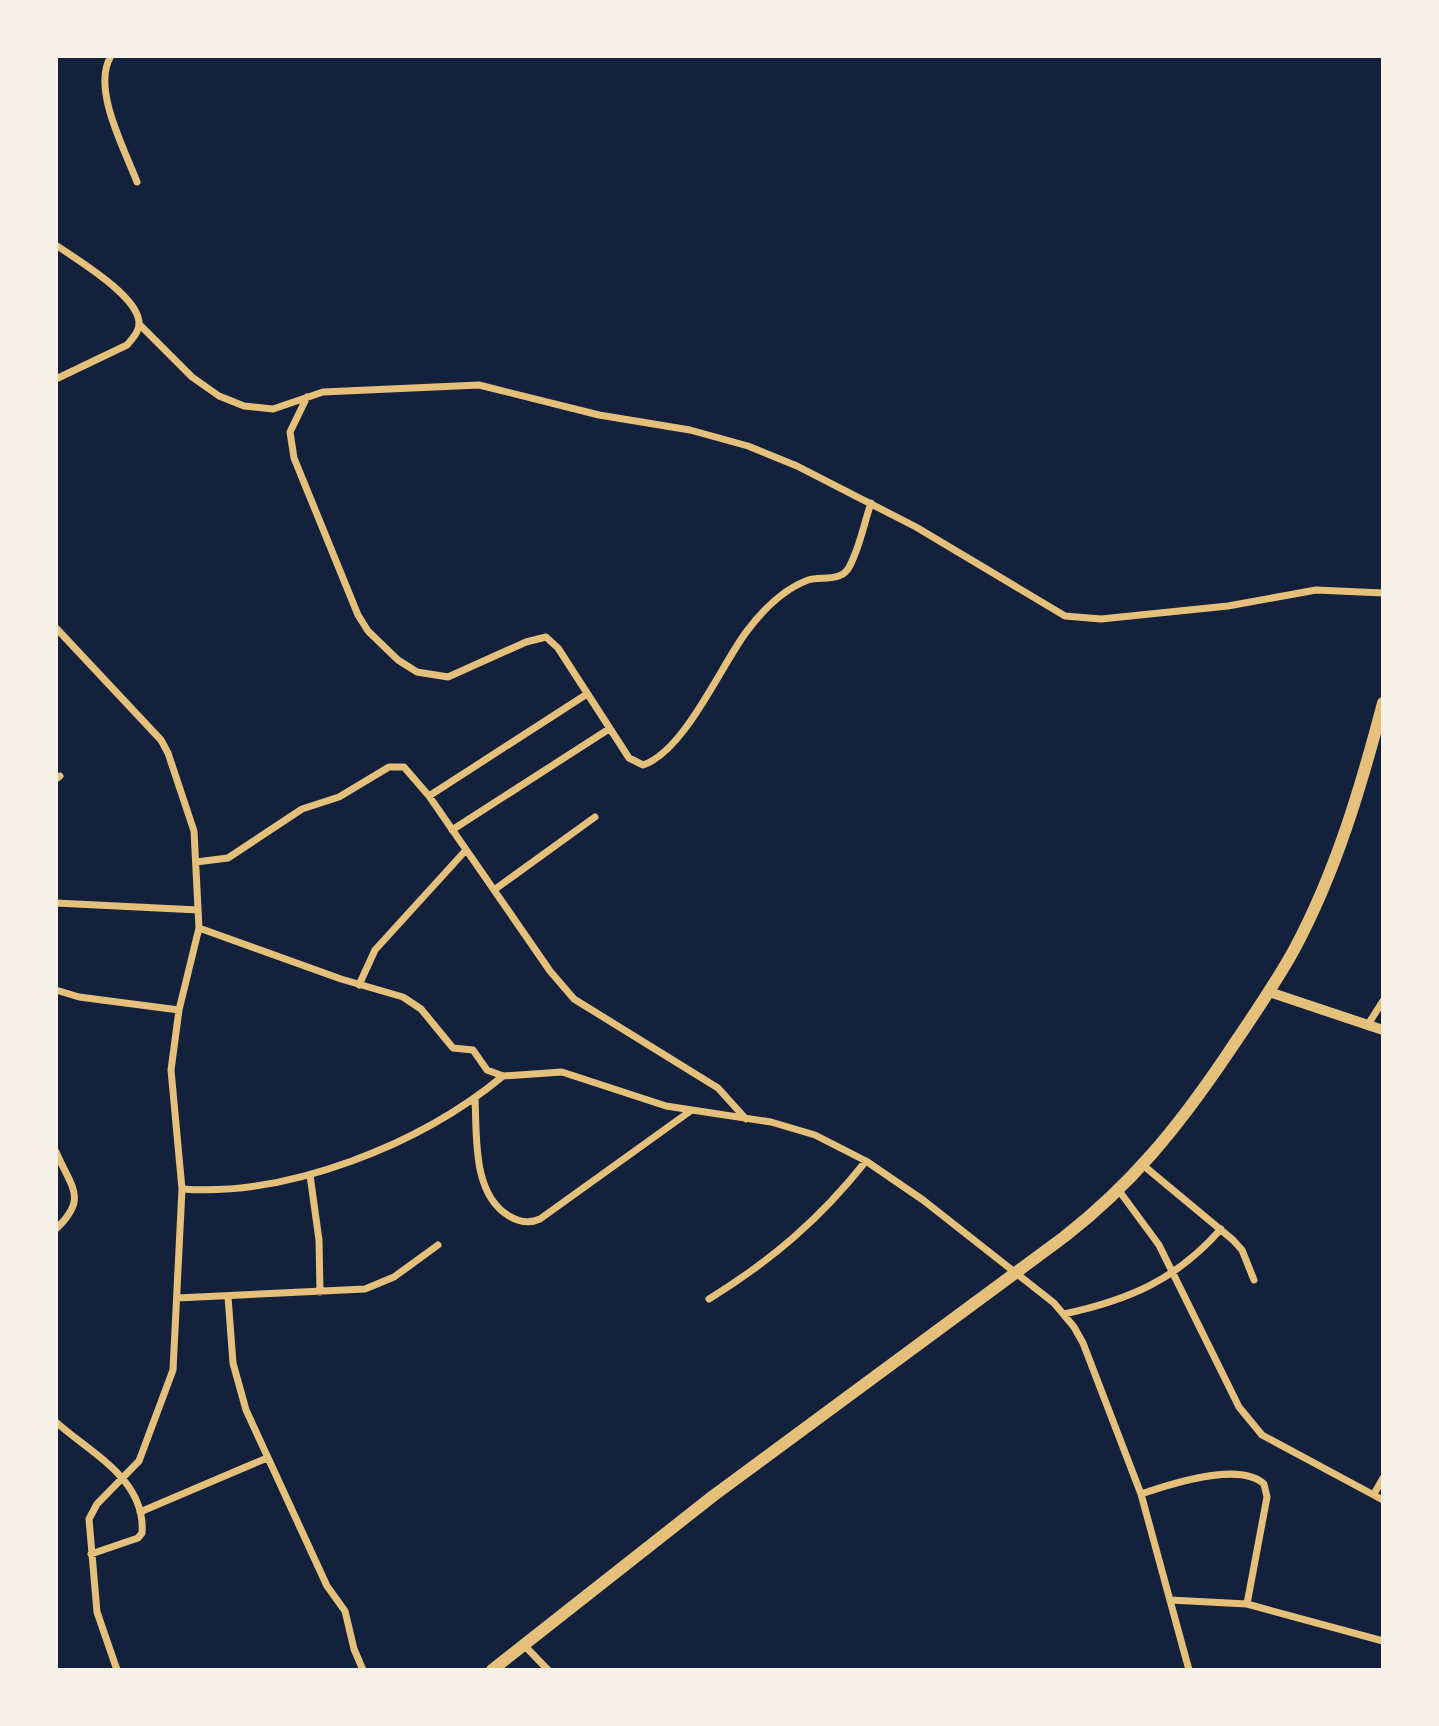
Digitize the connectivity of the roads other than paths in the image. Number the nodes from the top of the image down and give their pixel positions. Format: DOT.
graph roads {
  1 [pos="111,56"];
  2 [pos="138,182"];
  3 [pos="56,246"];
  4 [pos="139,324"];
  5 [pos="56,379"];
  6 [pos="307,396"];
  7 [pos="871,503"];
  8 [pos="1383,593"];
  9 [pos="56,628"];
  10 [pos="587,694"];
  11 [pos="1383,703"];
  12 [pos="609,729"];
  13 [pos="429,796"];
  14 [pos="595,817"];
  15 [pos="452,830"];
  16 [pos="466,850"];
  17 [pos="196,862"];
  18 [pos="494,890"];
  19 [pos="56,903"];
  20 [pos="198,910"];
  21 [pos="199,928"];
  22 [pos="359,985"];
  23 [pos="56,990"];
  24 [pos="1269,992"];
  25 [pos="1383,1002"];
  26 [pos="179,1010"];
  27 [pos="1367,1026"];
  28 [pos="1383,1030"];
  29 [pos="503,1076"];
  30 [pos="475,1099"];
  31 [pos="689,1112"];
  32 [pos="746,1119"];
  33 [pos="56,1152"];
  34 [pos="866,1161"];
  35 [pos="1144,1166"];
  36 [pos="310,1175"];
  37 [pos="182,1189"];
  38 [pos="1120,1192"];
  39 [pos="56,1229"];
  40 [pos="1221,1229"];
  41 [pos="438,1245"];
  42 [pos="1173,1272"];
  43 [pos="1015,1273"];
  44 [pos="1254,1280"];
  45 [pos="320,1292"];
  46 [pos="228,1297"];
  47 [pos="177,1298"];
  48 [pos="709,1299"];
  49 [pos="1064,1314"];
  50 [pos="56,1422"];
  51 [pos="267,1458"];
  52 [pos="1383,1478"];
  53 [pos="125,1479"];
  54 [pos="1141,1494"];
  55 [pos="1374,1494"];
  56 [pos="1383,1500"];
  57 [pos="140,1512"];
  58 [pos="91,1554"];
  59 [pos="1170,1600"];
  60 [pos="1247,1604"];
  61 [pos="1383,1641"];
  62 [pos="523,1644"];
  63 [pos="117,1670"];
  64 [pos="363,1670"];
  65 [pos="492,1670"];
  66 [pos="548,1670"];
  67 [pos="1189,1670"];
  1 -- 2 [label="street"];
  3 -- 4 [label="street"];
  4 -- 5 [label="street"];
  4 -- 6 [label="street"];
  6 -- 7 [label="street"];
  6 -- 10 [label="street"];
  7 -- 8 [label="street"];
  7 -- 12 [label="street"];
  9 -- 17 [label="street"];
  10 -- 12 [label="street"];
  10 -- 13 [label="street"];
  11 -- 24 [label="main road"];
  12 -- 15 [label="street"];
  13 -- 15 [label="street"];
  13 -- 17 [label="street"];
  14 -- 18 [label="street"];
  15 -- 16 [label="street"];
  16 -- 18 [label="street"];
  16 -- 22 [label="street"];
  17 -- 20 [label="street"];
  18 -- 32 [label="street"];
  19 -- 20 [label="street"];
  20 -- 21 [label="street"];
  21 -- 22 [label="street"];
  21 -- 26 [label="street"];
  22 -- 29 [label="street"];
  23 -- 26 [label="street"];
  24 -- 27 [label="street"];
  24 -- 35 [label="main road"];
  25 -- 27 [label="street"];
  26 -- 37 [label="street"];
  27 -- 28 [label="street"];
  29 -- 30 [label="street"];
  29 -- 31 [label="street"];
  30 -- 31 [label="street"];
  30 -- 36 [label="street"];
  31 -- 32 [label="street"];
  32 -- 34 [label="street"];
  33 -- 39 [label="street"];
  34 -- 43 [label="street"];
  34 -- 48 [label="street"];
  35 -- 38 [label="main road"];
  35 -- 40 [label="street"];
  36 -- 37 [label="street"];
  36 -- 45 [label="street"];
  37 -- 47 [label="street"];
  38 -- 42 [label="street"];
  38 -- 43 [label="main road"];
  40 -- 42 [label="street"];
  40 -- 44 [label="street"];
  41 -- 45 [label="street"];
  42 -- 49 [label="street"];
  42 -- 55 [label="street"];
  43 -- 49 [label="street"];
  43 -- 62 [label="main road"];
  45 -- 46 [label="street"];
  46 -- 47 [label="street"];
  46 -- 51 [label="street"];
  47 -- 53 [label="street"];
  49 -- 54 [label="street"];
  50 -- 53 [label="street"];
  51 -- 57 [label="street"];
  51 -- 64 [label="street"];
  52 -- 55 [label="street"];
  53 -- 57 [label="street"];
  53 -- 58 [label="street"];
  54 -- 59 [label="street"];
  54 -- 60 [label="street"];
  55 -- 56 [label="street"];
  57 -- 58 [label="street"];
  58 -- 63 [label="street"];
  59 -- 60 [label="street"];
  59 -- 67 [label="street"];
  60 -- 61 [label="street"];
  62 -- 65 [label="main road"];
  62 -- 66 [label="street"];
}
